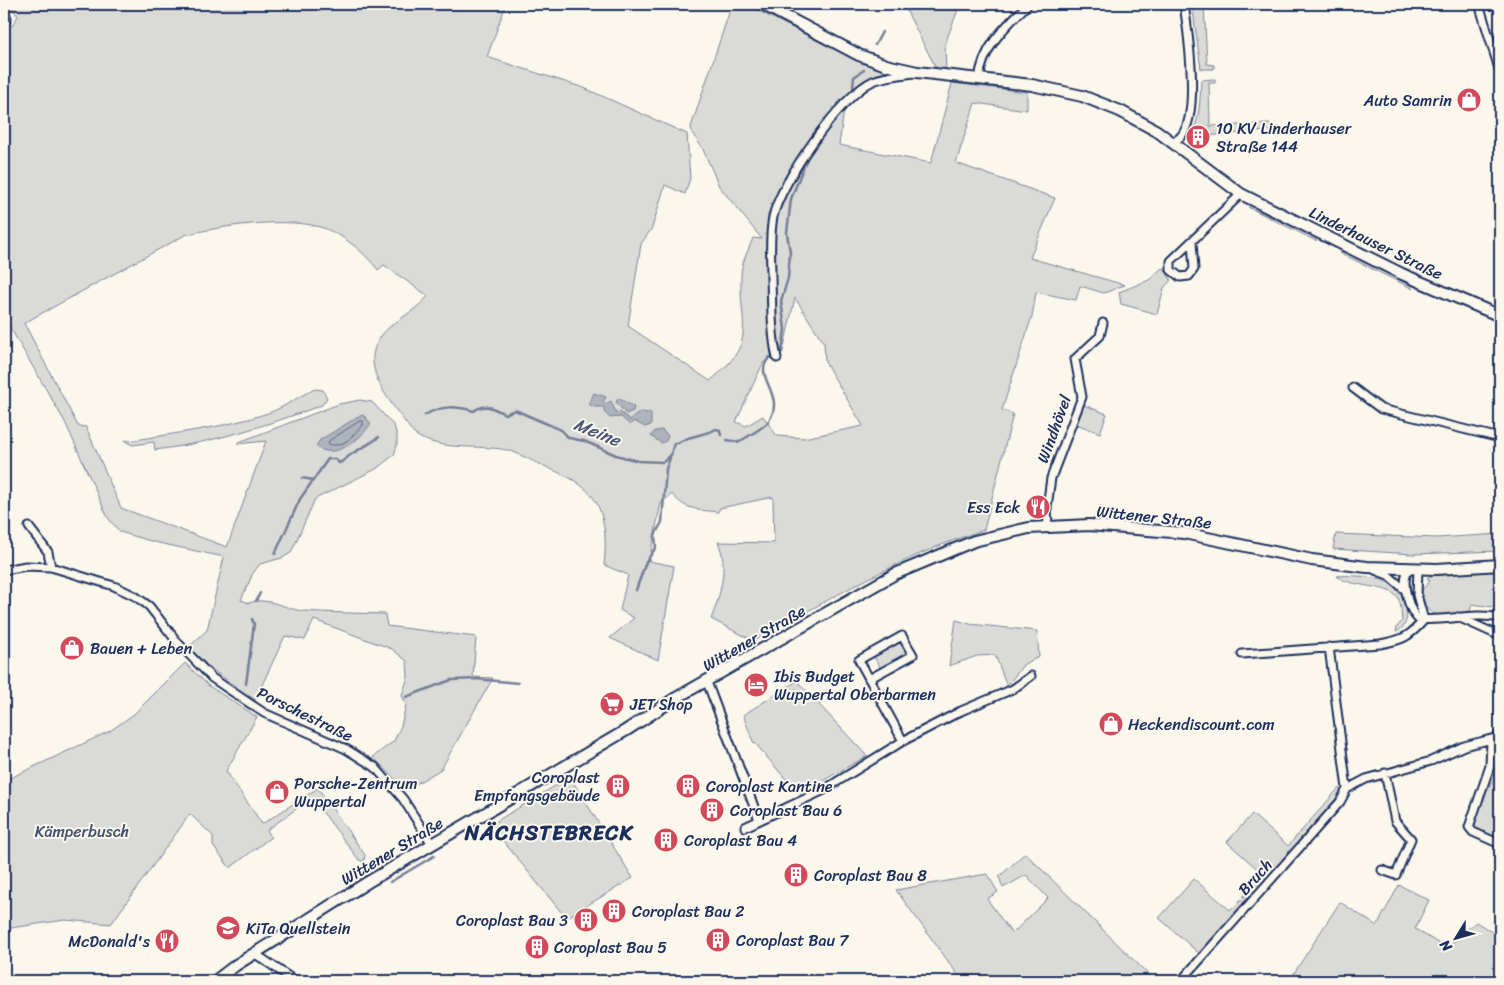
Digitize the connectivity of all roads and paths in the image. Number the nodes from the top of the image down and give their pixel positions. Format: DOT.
graph roads {
  1 [pos="762,4"];
  2 [pos="1028,4"];
  3 [pos="1184,4"];
  4 [pos="1479,4"];
  5 [pos="916,72"];
  6 [pos="1500,72"];
  7 [pos="978,79"];
  8 [pos="1174,142"];
  9 [pos="1241,194"];
  10 [pos="1192,242"];
  11 [pos="1500,316"];
  12 [pos="1103,323"];
  13 [pos="777,358"];
  14 [pos="1353,388"];
  15 [pos="1500,438"];
  16 [pos="1048,526"];
  17 [pos="29,528"];
  18 [pos="1500,565"];
  19 [pos="51,567"];
  20 [pos="1367,567"];
  21 [pos="1415,568"];
  22 [pos="4,570"];
  23 [pos="1407,592"];
  24 [pos="1457,617"];
  25 [pos="1500,618"];
  26 [pos="1424,620"];
  27 [pos="1500,636"];
  28 [pos="1329,647"];
  29 [pos="1242,654"];
  30 [pos="1031,676"];
  31 [pos="869,679"];
  32 [pos="707,682"];
  33 [pos="1500,737"];
  34 [pos="903,741"];
  35 [pos="1491,741"];
  36 [pos="1385,773"];
  37 [pos="1347,789"];
  38 [pos="759,820"];
  39 [pos="746,827"];
  40 [pos="432,844"];
  41 [pos="1500,844"];
  42 [pos="1382,870"];
  43 [pos="254,953"];
  44 [pos="216,981"];
  45 [pos="295,981"];
  46 [pos="1181,981"];
  1 -- 5 [label="main road, Linderhauser Straße"];
  2 -- 7 [label="street"];
  3 -- 8 [label="street"];
  4 -- 6 [label="street"];
  5 -- 7 [label="main road, Linderhauser Straße"];
  5 -- 13 [label="street, Linderhauser Straße"];
  7 -- 8 [label="main road, Linderhauser Straße"];
  8 -- 9 [label="main road, Linderhauser Straße"];
  9 -- 10 [label="street"];
  9 -- 11 [label="main road, Linderhauser Straße"];
  10 -- 10 [label="street"];
  12 -- 16 [label="street, Windhövel"];
  14 -- 15 [label="street"];
  16 -- 20 [label="main road, Wittener Straße"];
  16 -- 32 [label="main road, Wittener Straße"];
  17 -- 19 [label="street"];
  18 -- 21 [label="main road"];
  19 -- 22 [label="street, Porschestraße"];
  19 -- 40 [label="street, Porschestraße"];
  20 -- 21 [label="main road, Wittener Straße"];
  20 -- 23 [label="street, Wittener Straße"];
  21 -- 23 [label="street, Wittener Straße"];
  21 -- 26 [label="street"];
  23 -- 26 [label="street, Wittener Straße"];
  24 -- 25 [label="street"];
  24 -- 26 [label="street"];
  24 -- 27 [label="street"];
  26 -- 28 [label="street"];
  28 -- 29 [label="street"];
  28 -- 37 [label="street"];
  30 -- 34 [label="street"];
  31 -- 31 [label="street"];
  31 -- 34 [label="street"];
  32 -- 38 [label="street"];
  32 -- 40 [label="main road, Wittener Straße"];
  33 -- 35 [label="street"];
  34 -- 38 [label="street"];
  35 -- 36 [label="street"];
  35 -- 41 [label="street"];
  36 -- 37 [label="street"];
  36 -- 42 [label="street"];
  37 -- 46 [label="street, Bruch"];
  38 -- 39 [label="street"];
  40 -- 43 [label="main road, Wittener Straße"];
  43 -- 44 [label="main road, Wittener Straße"];
  43 -- 45 [label="street"];
}
